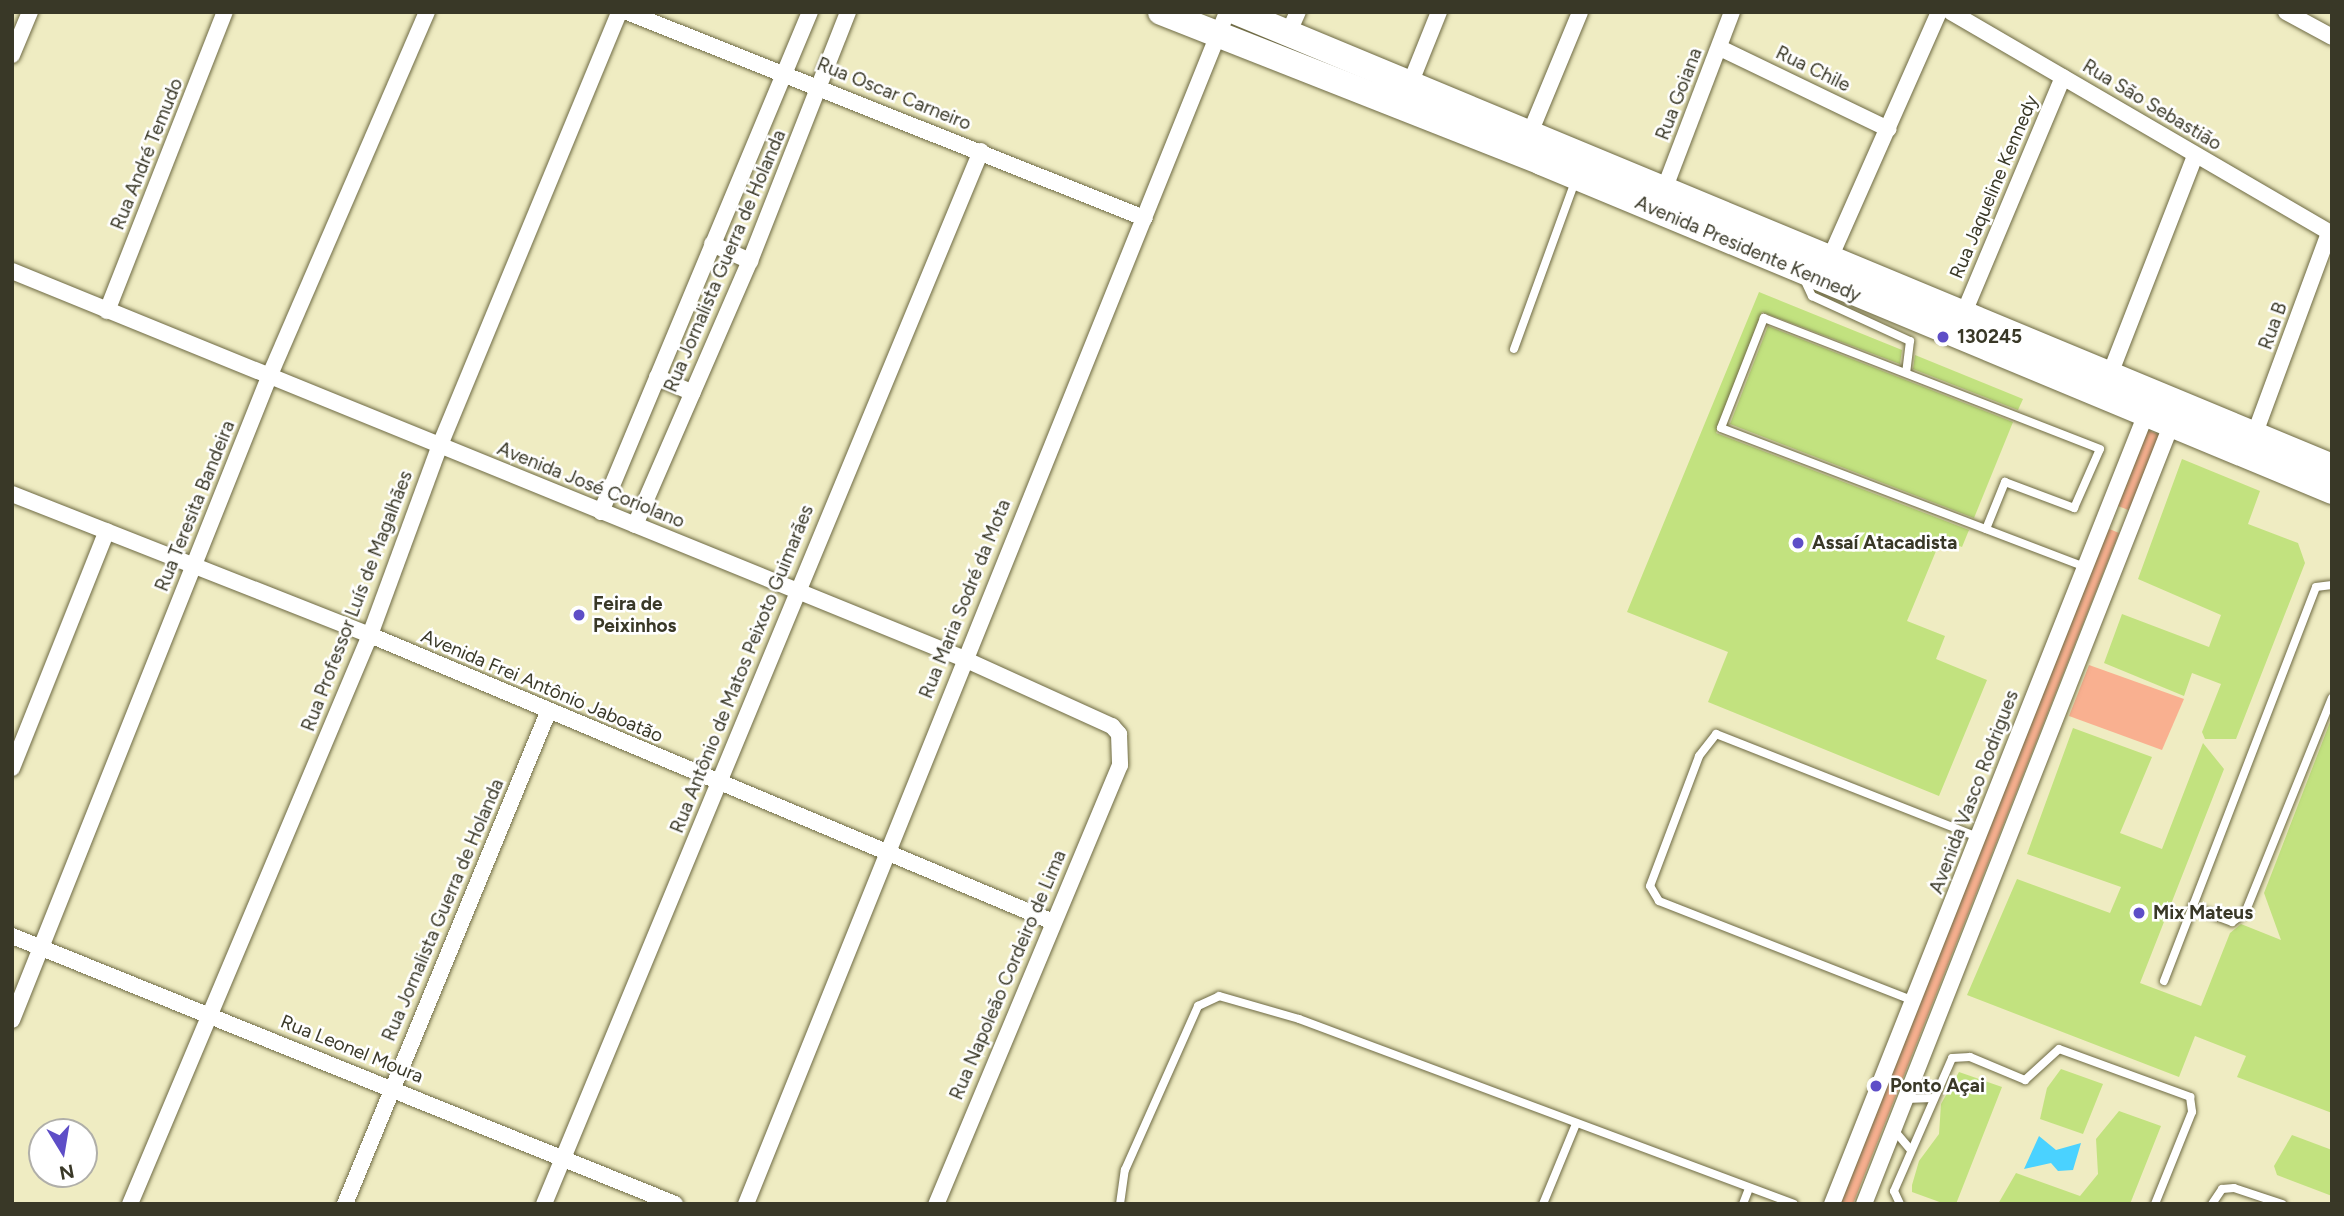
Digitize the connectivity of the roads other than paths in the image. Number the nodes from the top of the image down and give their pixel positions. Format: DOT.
graph roads {
  1 [pos="30,12"];
  2 [pos="225,12"];
  3 [pos="427,12"];
  4 [pos="619,12"];
  5 [pos="627,12"];
  6 [pos="810,12"];
  7 [pos="848,12"];
  8 [pos="1161,12"];
  9 [pos="1237,12"];
  10 [pos="1439,12"];
  11 [pos="1580,12"];
  12 [pos="1732,12"];
  13 [pos="1939,12"];
  14 [pos="1951,12"];
  15 [pos="2286,12"];
  16 [pos="1223,23"];
  17 [pos="1293,23"];
  18 [pos="2332,37"];
  19 [pos="1720,48"];
  20 [pos="12,55"];
  21 [pos="785,74"];
  22 [pos="2063,77"];
  23 [pos="1410,84"];
  24 [pos="819,87"];
  25 [pos="1888,129"];
  26 [pos="1530,133"];
  27 [pos="981,151"];
  28 [pos="2195,156"];
  29 [pos="1576,177"];
  30 [pos="1664,190"];
  31 [pos="1144,219"];
  32 [pos="2331,233"];
  33 [pos="712,244"];
  34 [pos="1830,258"];
  35 [pos="750,261"];
  36 [pos="12,271"];
  37 [pos="1800,271"];
  38 [pos="107,311"];
  39 [pos="1963,315"];
  40 [pos="1514,349"];
  41 [pos="1906,372"];
  42 [pos="2110,374"];
  43 [pos="269,377"];
  44 [pos="657,377"];
  45 [pos="693,393"];
  46 [pos="2149,406"];
  47 [pos="2174,417"];
  48 [pos="2255,433"];
  49 [pos="440,445"];
  50 [pos="2332,467"];
  51 [pos="2332,491"];
  52 [pos="12,494"];
  53 [pos="601,512"];
  54 [pos="2104,515"];
  55 [pos="635,525"];
  56 [pos="2132,527"];
  57 [pos="1986,528"];
  58 [pos="107,531"];
  59 [pos="194,564"];
  60 [pos="2085,567"];
  61 [pos="2332,585"];
  62 [pos="795,593"];
  63 [pos="370,635"];
  64 [pos="962,658"];
  65 [pos="2332,698"];
  66 [pos="549,710"];
  67 [pos="1120,765"];
  68 [pos="12,768"];
  69 [pos="718,784"];
  70 [pos="1978,837"];
  71 [pos="889,849"];
  72 [pos="2192,907"];
  73 [pos="1053,922"];
  74 [pos="12,936"];
  75 [pos="42,948"];
  76 [pos="2164,981"];
  77 [pos="1916,1001"];
  78 [pos="208,1015"];
  79 [pos="12,1020"];
  80 [pos="391,1088"];
  81 [pos="1933,1098"];
  82 [pos="1906,1099"];
  83 [pos="1576,1124"];
  84 [pos="1894,1129"];
  85 [pos="1911,1150"];
  86 [pos="562,1160"];
  87 [pos="1749,1188"];
  88 [pos="130,1204"];
  89 [pos="345,1204"];
  90 [pos="544,1204"];
  91 [pos="674,1204"];
  92 [pos="746,1204"];
  93 [pos="936,1204"];
  94 [pos="1120,1204"];
  95 [pos="1543,1204"];
  96 [pos="1743,1204"];
  97 [pos="1794,1204"];
  98 [pos="1832,1204"];
  99 [pos="1864,1204"];
  100 [pos="1900,1204"];
  101 [pos="2155,1204"];
  102 [pos="2212,1204"];
  103 [pos="2283,1204"];
  1 -- 20 [label="street"];
  2 -- 38 [label="street, Rua André Temudo"];
  3 -- 43 [label="street, Rua Teresita Bandeira"];
  4 -- 49 [label="street, Rua Professor Luís de Magalhães"];
  5 -- 21 [label="street, Rua Oscar Carneiro"];
  6 -- 21 [label="street, Rua Jornalista Guerra de Holanda"];
  7 -- 24 [label="street, Rua Jornalista Guerra de Holanda"];
  8 -- 16 [label="main road, Avenida Presidente Kennedy"];
  9 -- 17 [label="main road, Avenida Presidente Kennedy"];
  10 -- 23 [label="street"];
  11 -- 26 [label="street"];
  12 -- 19 [label="street, Rua Goiana"];
  13 -- 25 [label="street"];
  14 -- 22 [label="street, Rua São Sebastião"];
  15 -- 18 [label="street"];
  16 -- 29 [label="main road, Avenida Presidente Kennedy"];
  16 -- 31 [label="street, Rua Maria Sodré da Mota"];
  17 -- 23 [label="main road, Avenida Presidente Kennedy"];
  19 -- 25 [label="street, Rua Chile"];
  19 -- 30 [label="street, Rua Goiana"];
  21 -- 24 [label="street, Rua Oscar Carneiro"];
  21 -- 33 [label="street, Rua Jornalista Guerra de Holanda"];
  22 -- 28 [label="street, Rua São Sebastião"];
  22 -- 39 [label="street, Rua Jaqueline Kennedy"];
  23 -- 26 [label="main road, Avenida Presidente Kennedy"];
  24 -- 27 [label="street, Rua Oscar Carneiro"];
  24 -- 35 [label="street, Rua Jornalista Guerra de Holanda"];
  25 -- 34 [label="street"];
  26 -- 30 [label="main road, Avenida Presidente Kennedy"];
  27 -- 31 [label="street, Rua Oscar Carneiro"];
  27 -- 62 [label="street, Rua Antônio de Matos Peixoto Guimarães"];
  28 -- 32 [label="street, Rua São Sebastião"];
  28 -- 42 [label="street"];
  29 -- 37 [label="main road, Avenida Presidente Kennedy"];
  29 -- 40 [label="lane"];
  30 -- 34 [label="main road, Avenida Presidente Kennedy"];
  31 -- 64 [label="street, Rua Maria Sodré da Mota"];
  32 -- 48 [label="street, Rua B"];
  33 -- 35 [label="street"];
  33 -- 44 [label="street, Rua Jornalista Guerra de Holanda"];
  34 -- 39 [label="main road, Avenida Presidente Kennedy"];
  35 -- 45 [label="street, Rua Jornalista Guerra de Holanda"];
  36 -- 38 [label="street, Avenida José Coriolano"];
  37 -- 41 [label="lane"];
  37 -- 46 [label="main road, Avenida Presidente Kennedy"];
  38 -- 43 [label="street, Avenida José Coriolano"];
  39 -- 42 [label="main road, Avenida Presidente Kennedy"];
  41 -- 57 [label="lane"];
  41 -- 57 [label="lane"];
  42 -- 46 [label="main road, Avenida Presidente Kennedy"];
  43 -- 49 [label="street, Avenida José Coriolano"];
  43 -- 59 [label="street, Rua Teresita Bandeira"];
  44 -- 45 [label="street"];
  44 -- 53 [label="street, Rua Jornalista Guerra de Holanda"];
  45 -- 55 [label="street, Rua Jornalista Guerra de Holanda"];
  46 -- 47 [label="main road, Avenida Presidente Kennedy"];
  46 -- 54 [label="street, Avenida Vasco Rodrigues"];
  47 -- 48 [label="main road, Avenida Presidente Kennedy"];
  47 -- 51 [label="main road, Avenida Presidente Kennedy"];
  47 -- 56 [label="street"];
  48 -- 50 [label="main road, Avenida Presidente Kennedy"];
  49 -- 53 [label="street, Avenida José Coriolano"];
  49 -- 63 [label="street, Rua Professor Luís de Magalhães"];
  52 -- 58 [label="street, Avenida Frei Antônio Jaboatão"];
  53 -- 55 [label="street, Avenida José Coriolano"];
  54 -- 56 [label="street"];
  54 -- 60 [label="street, Avenida Vasco Rodrigues"];
  55 -- 62 [label="street, Avenida José Coriolano"];
  56 -- 82 [label="street"];
  57 -- 60 [label="lane"];
  58 -- 59 [label="street, Avenida Frei Antônio Jaboatão"];
  58 -- 68 [label="street"];
  59 -- 63 [label="street, Avenida Frei Antônio Jaboatão"];
  59 -- 75 [label="street, Rua Teresita Bandeira"];
  60 -- 70 [label="street, Avenida Vasco Rodrigues"];
  61 -- 72 [label="lane"];
  62 -- 64 [label="street, Avenida José Coriolano"];
  62 -- 69 [label="street, Rua Antônio de Matos Peixoto Guimarães"];
  63 -- 66 [label="street, Avenida Frei Antônio Jaboatão"];
  63 -- 78 [label="street, Rua Professor Luís de Magalhães"];
  64 -- 67 [label="street, Avenida José Coriolano"];
  64 -- 71 [label="street, Rua Maria Sodré da Mota"];
  65 -- 72 [label="lane"];
  66 -- 69 [label="street, Avenida Frei Antônio Jaboatão"];
  66 -- 80 [label="street, Rua Jornalista Guerra de Holanda"];
  67 -- 73 [label="street, Rua Napoleão Cordeiro de Lima"];
  69 -- 71 [label="street, Avenida Frei Antônio Jaboatão"];
  69 -- 86 [label="street, Rua Antônio de Matos Peixoto Guimarães"];
  70 -- 77 [label="street, Avenida Vasco Rodrigues"];
  70 -- 77 [label="lane"];
  71 -- 73 [label="street, Avenida Frei Antônio Jaboatão"];
  71 -- 92 [label="street, Rua Maria Sodré da Mota"];
  72 -- 76 [label="lane"];
  73 -- 93 [label="street, Rua Napoleão Cordeiro de Lima"];
  74 -- 75 [label="street, Rua Leonel Moura"];
  75 -- 78 [label="street, Rua Leonel Moura"];
  75 -- 79 [label="street, Rua Teresita Bandeira"];
  77 -- 98 [label="street, Avenida Vasco Rodrigues"];
  78 -- 80 [label="street, Rua Leonel Moura"];
  78 -- 88 [label="street, Rua Professor Luís de Magalhães"];
  80 -- 86 [label="street, Rua Leonel Moura"];
  80 -- 89 [label="street, Rua Jornalista Guerra de Holanda"];
  81 -- 82 [label="lane"];
  81 -- 85 [label="lane"];
  81 -- 101 [label="lane"];
  82 -- 84 [label="street"];
  83 -- 87 [label="lane"];
  83 -- 94 [label="lane"];
  83 -- 95 [label="lane"];
  84 -- 85 [label="lane"];
  84 -- 99 [label="street"];
  85 -- 100 [label="lane"];
  86 -- 90 [label="street, Rua Antônio de Matos Peixoto Guimarães"];
  86 -- 91 [label="street, Rua Leonel Moura"];
  87 -- 96 [label="lane"];
  87 -- 97 [label="lane"];
  102 -- 103 [label="lane"];
}
